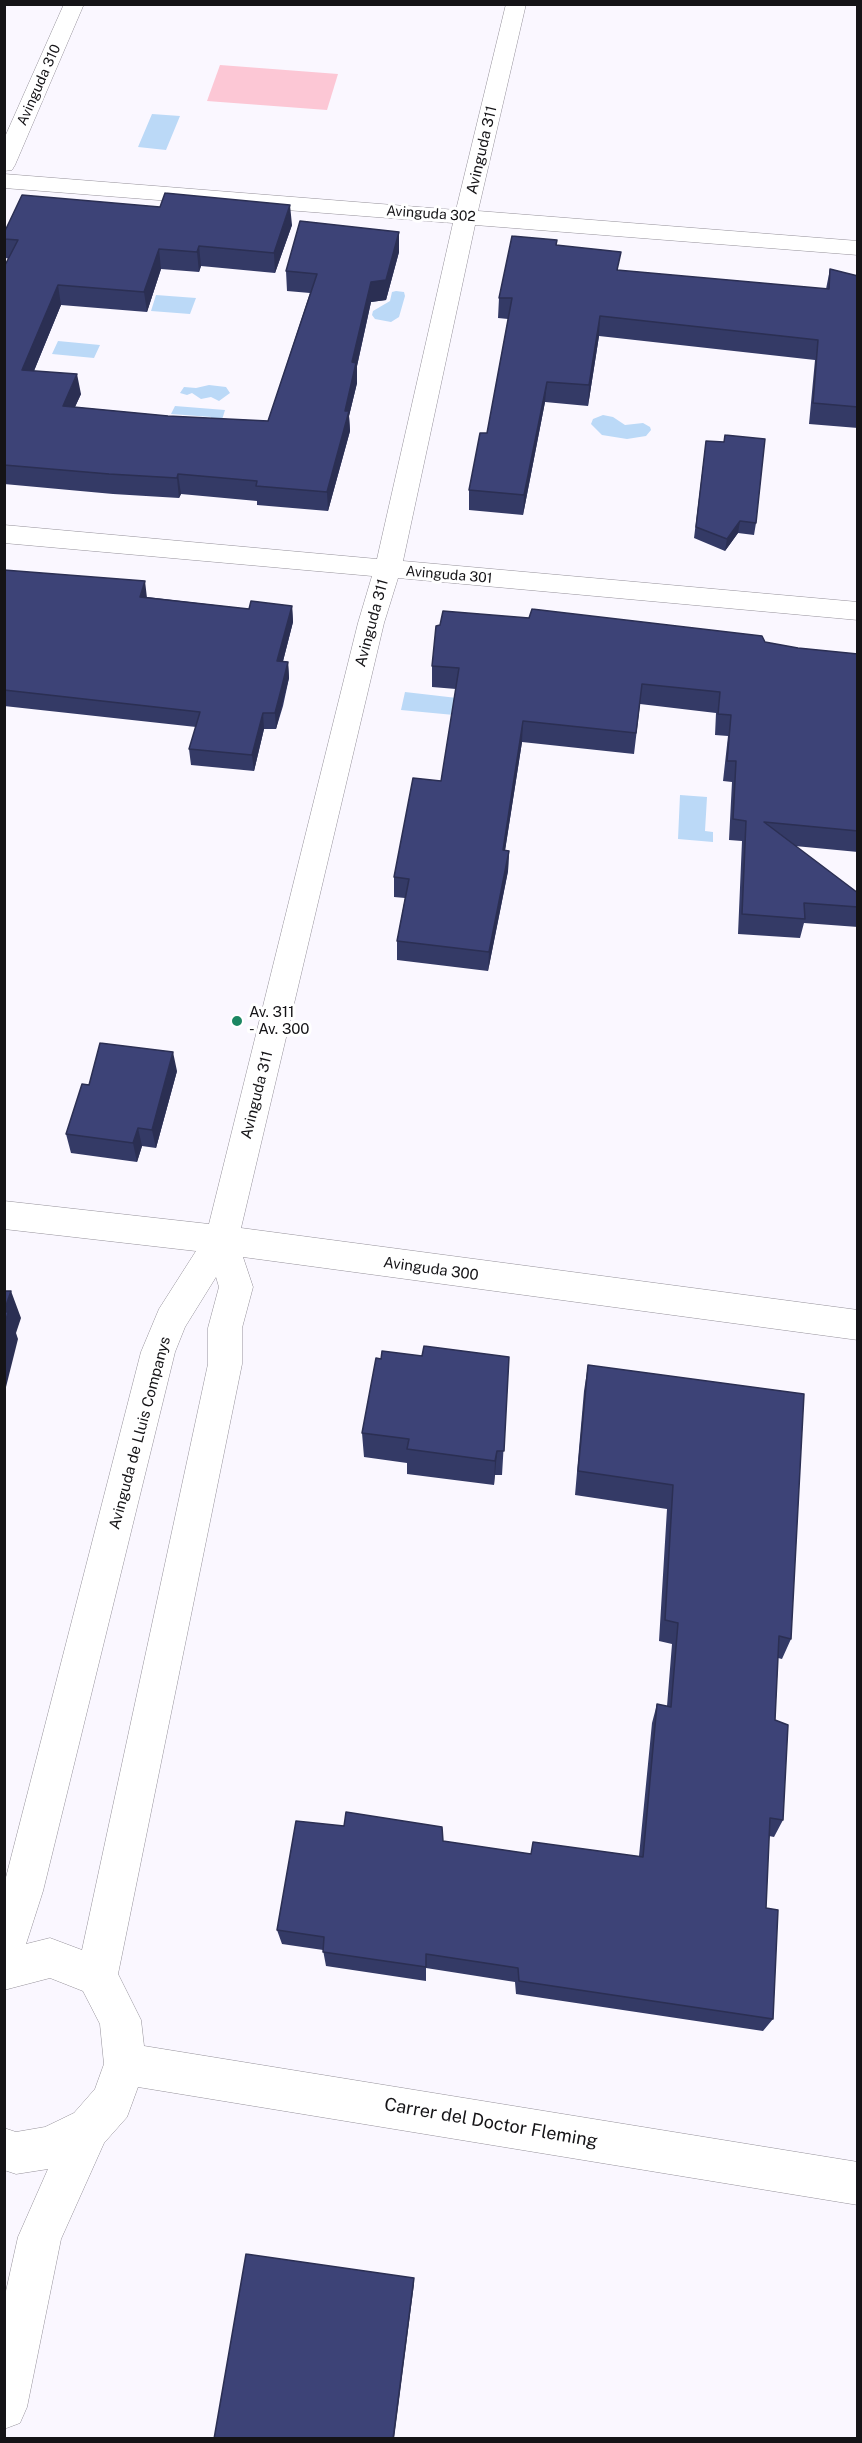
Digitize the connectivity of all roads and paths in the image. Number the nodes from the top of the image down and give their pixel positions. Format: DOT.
graph roads {
  1 [pos="74,4"];
  2 [pos="516,4"];
  3 [pos="4,165"];
  4 [pos="4,181"];
  5 [pos="467,217"];
  6 [pos="858,248"];
  7 [pos="4,534"];
  8 [pos="387,570"];
  9 [pos="858,611"];
  10 [pos="4,1215"];
  11 [pos="221,1240"];
  12 [pos="858,1325"];
  13 [pos="4,1950"];
  14 [pos="4,1970"];
  15 [pos="97,1976"];
  16 [pos="125,2064"];
  17 [pos="89,2128"];
  18 [pos="4,2149"];
  19 [pos="858,2184"];
  20 [pos="4,2407"];
  1 -- 3 [label="street, Avinguda 310"];
  2 -- 5 [label="street, Avinguda 311"];
  4 -- 5 [label="street, Avinguda 302"];
  5 -- 6 [label="street, Avinguda 302"];
  5 -- 8 [label="street, Avinguda 311"];
  7 -- 8 [label="street, Avinguda 301"];
  8 -- 9 [label="street, Avinguda 301"];
  8 -- 11 [label="street, Avinguda 311"];
  10 -- 11 [label="street, Avinguda 300"];
  11 -- 12 [label="street, Avinguda 300"];
  11 -- 13 [label="street, Avinguda de Lluis Companys"];
  11 -- 15 [label="street"];
  14 -- 15 [label="street"];
  15 -- 16 [label="street"];
  16 -- 17 [label="street"];
  16 -- 19 [label="street, Carrer del Doctor Fleming"];
  17 -- 18 [label="street"];
  17 -- 20 [label="street"];
}
